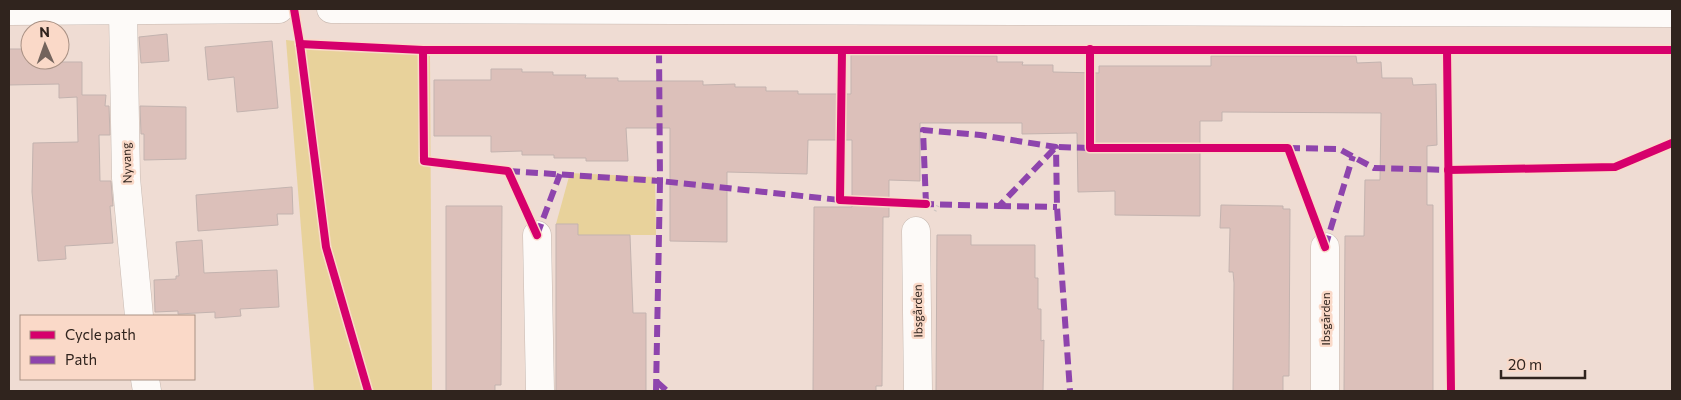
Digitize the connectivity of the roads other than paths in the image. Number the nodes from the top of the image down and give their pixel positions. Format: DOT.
graph roads {
  1 [pos="279,9"];
  2 [pos="331,9"];
  3 [pos="123,10"];
  4 [pos="9,11"];
  5 [pos="1672,13"];
  6 [pos="916,231"];
  7 [pos="537,235"];
  8 [pos="1325,248"];
  9 [pos="139,315"];
  10 [pos="540,391"];
  11 [pos="918,391"];
  12 [pos="1325,391"];
  1 -- 3 [label="street"];
  2 -- 5 [label="street"];
  3 -- 4 [label="street"];
  3 -- 9 [label="street, Nyvang"];
  6 -- 11 [label="street, Ibsgården"];
  7 -- 10 [label="street"];
  8 -- 12 [label="street, Ibsgården"];
}
